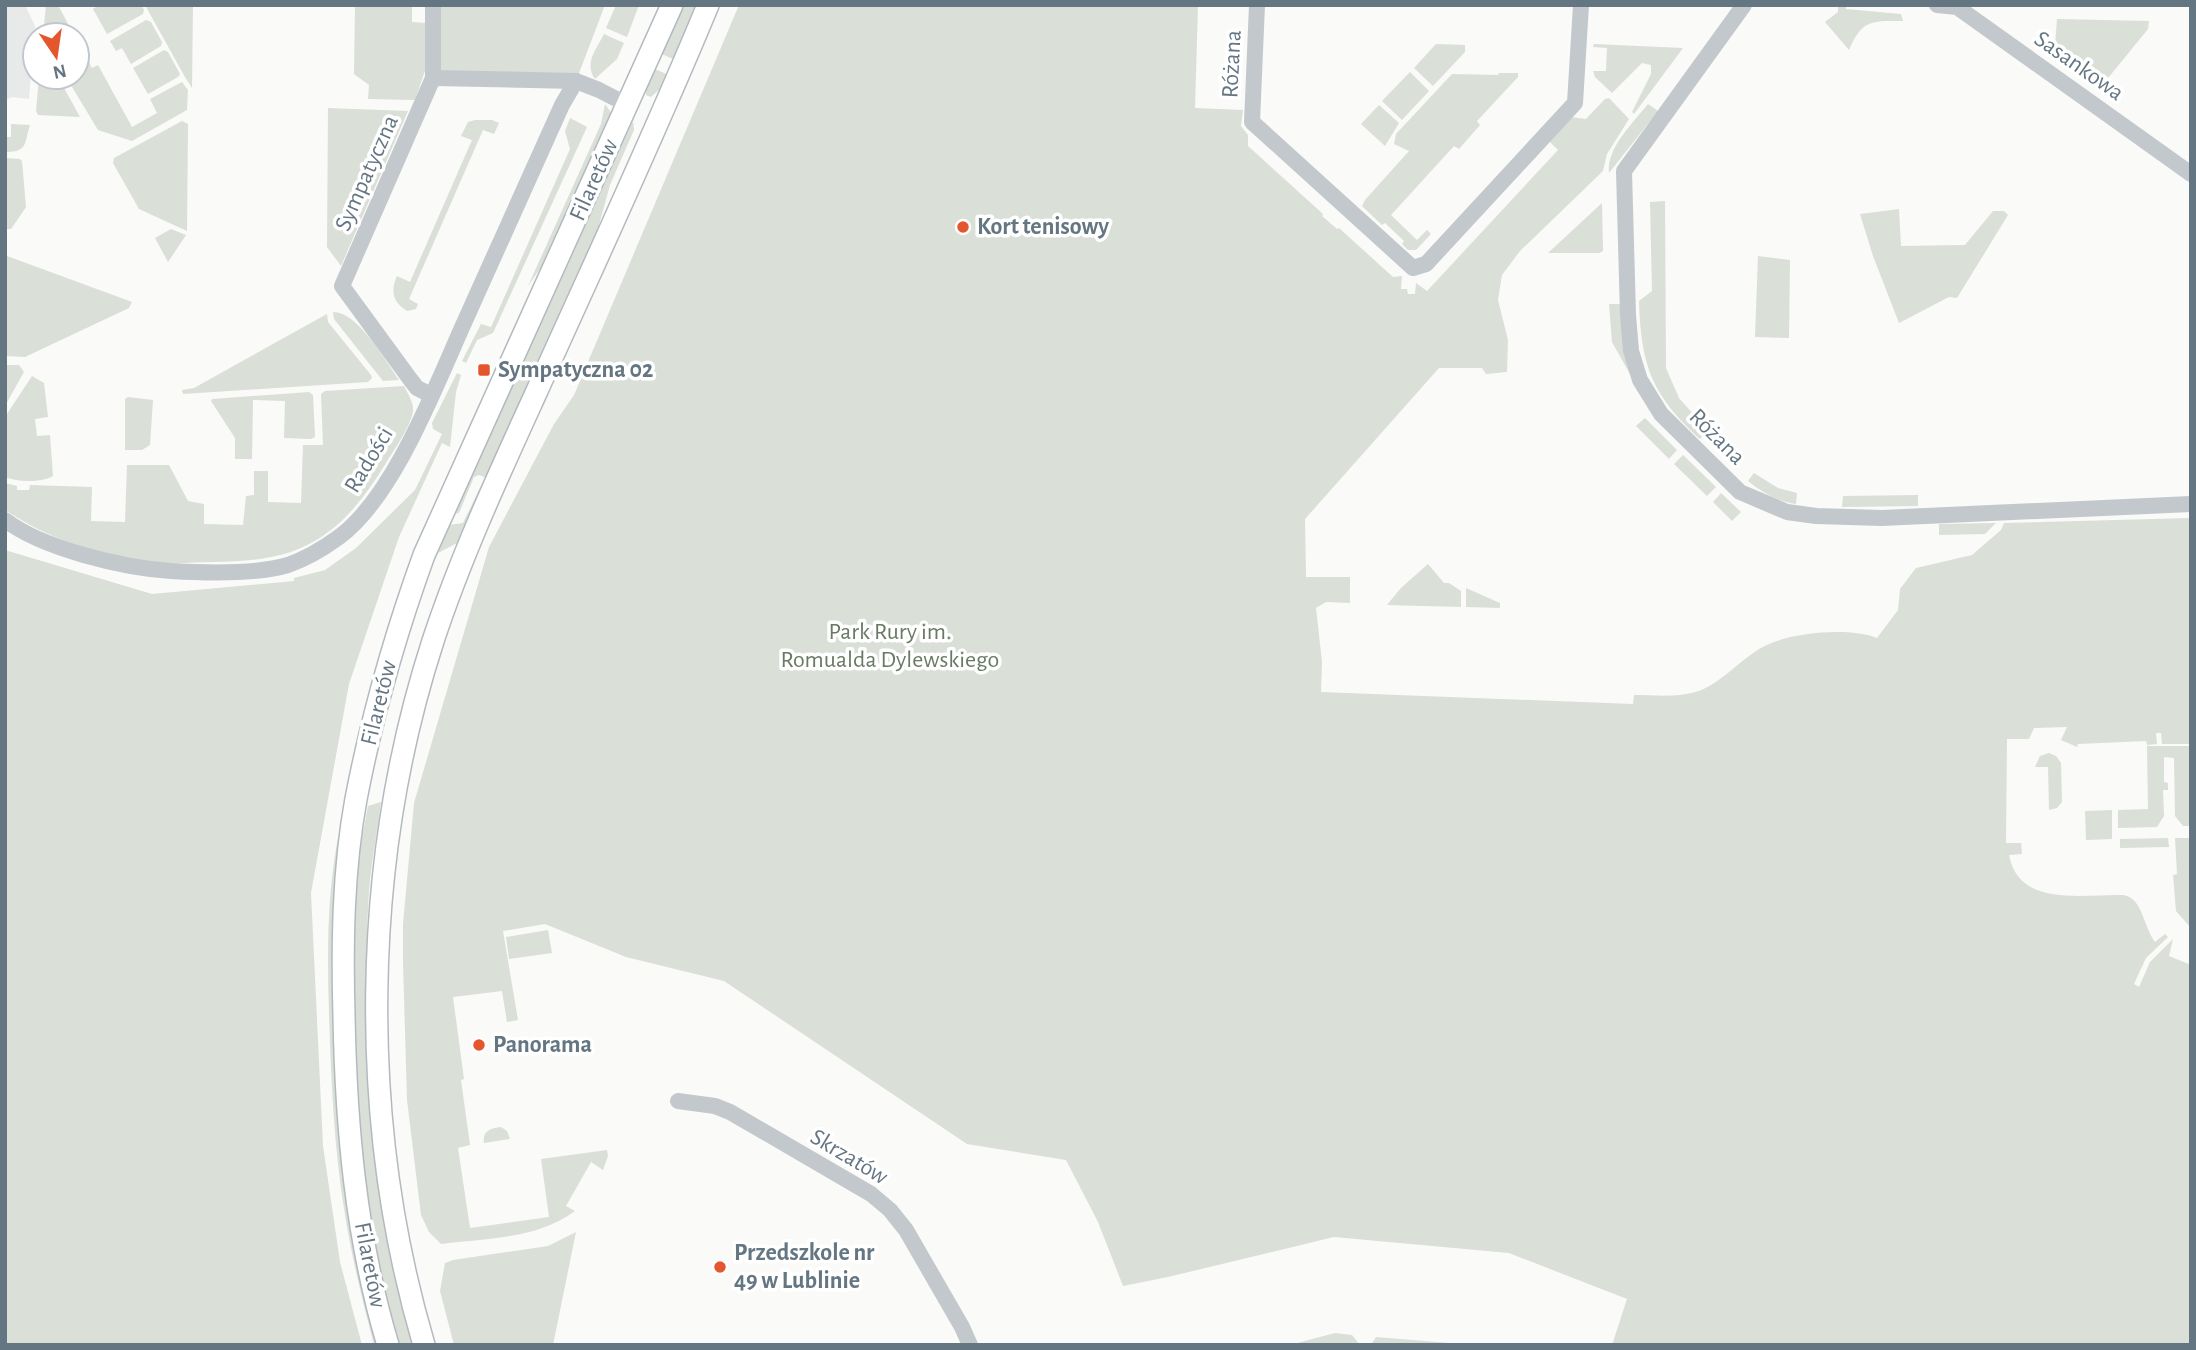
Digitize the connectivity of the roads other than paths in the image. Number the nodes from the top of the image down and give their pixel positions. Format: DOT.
graph roads {
  1 [pos="433,5"];
  2 [pos="672,5"];
  3 [pos="708,5"];
  4 [pos="1258,5"];
  5 [pos="1581,5"];
  6 [pos="1744,5"];
  7 [pos="1937,5"];
  8 [pos="433,78"];
  9 [pos="576,81"];
  10 [pos="628,105"];
  11 [pos="658,121"];
  12 [pos="2191,174"];
  13 [pos="431,395"];
  14 [pos="2191,504"];
  15 [pos="5,520"];
  16 [pos="678,1101"];
  17 [pos="388,1345"];
  18 [pos="424,1345"];
  19 [pos="970,1345"];
  1 -- 8 [label="street, Sympatyczna"];
  2 -- 10 [label="main road, Filaretów"];
  3 -- 11 [label="main road, Filaretów"];
  4 -- 5 [label="street, Różana"];
  6 -- 14 [label="street, Różana"];
  7 -- 12 [label="street, Sasankowa"];
  8 -- 9 [label="street"];
  8 -- 13 [label="street, Sympatyczna"];
  9 -- 10 [label="street"];
  9 -- 13 [label="street, Radości"];
  10 -- 11 [label="main road"];
  10 -- 17 [label="main road, Filaretów"];
  11 -- 18 [label="main road, Filaretów"];
  13 -- 15 [label="street, Radości"];
  16 -- 19 [label="street, Skrzatów"];
}
